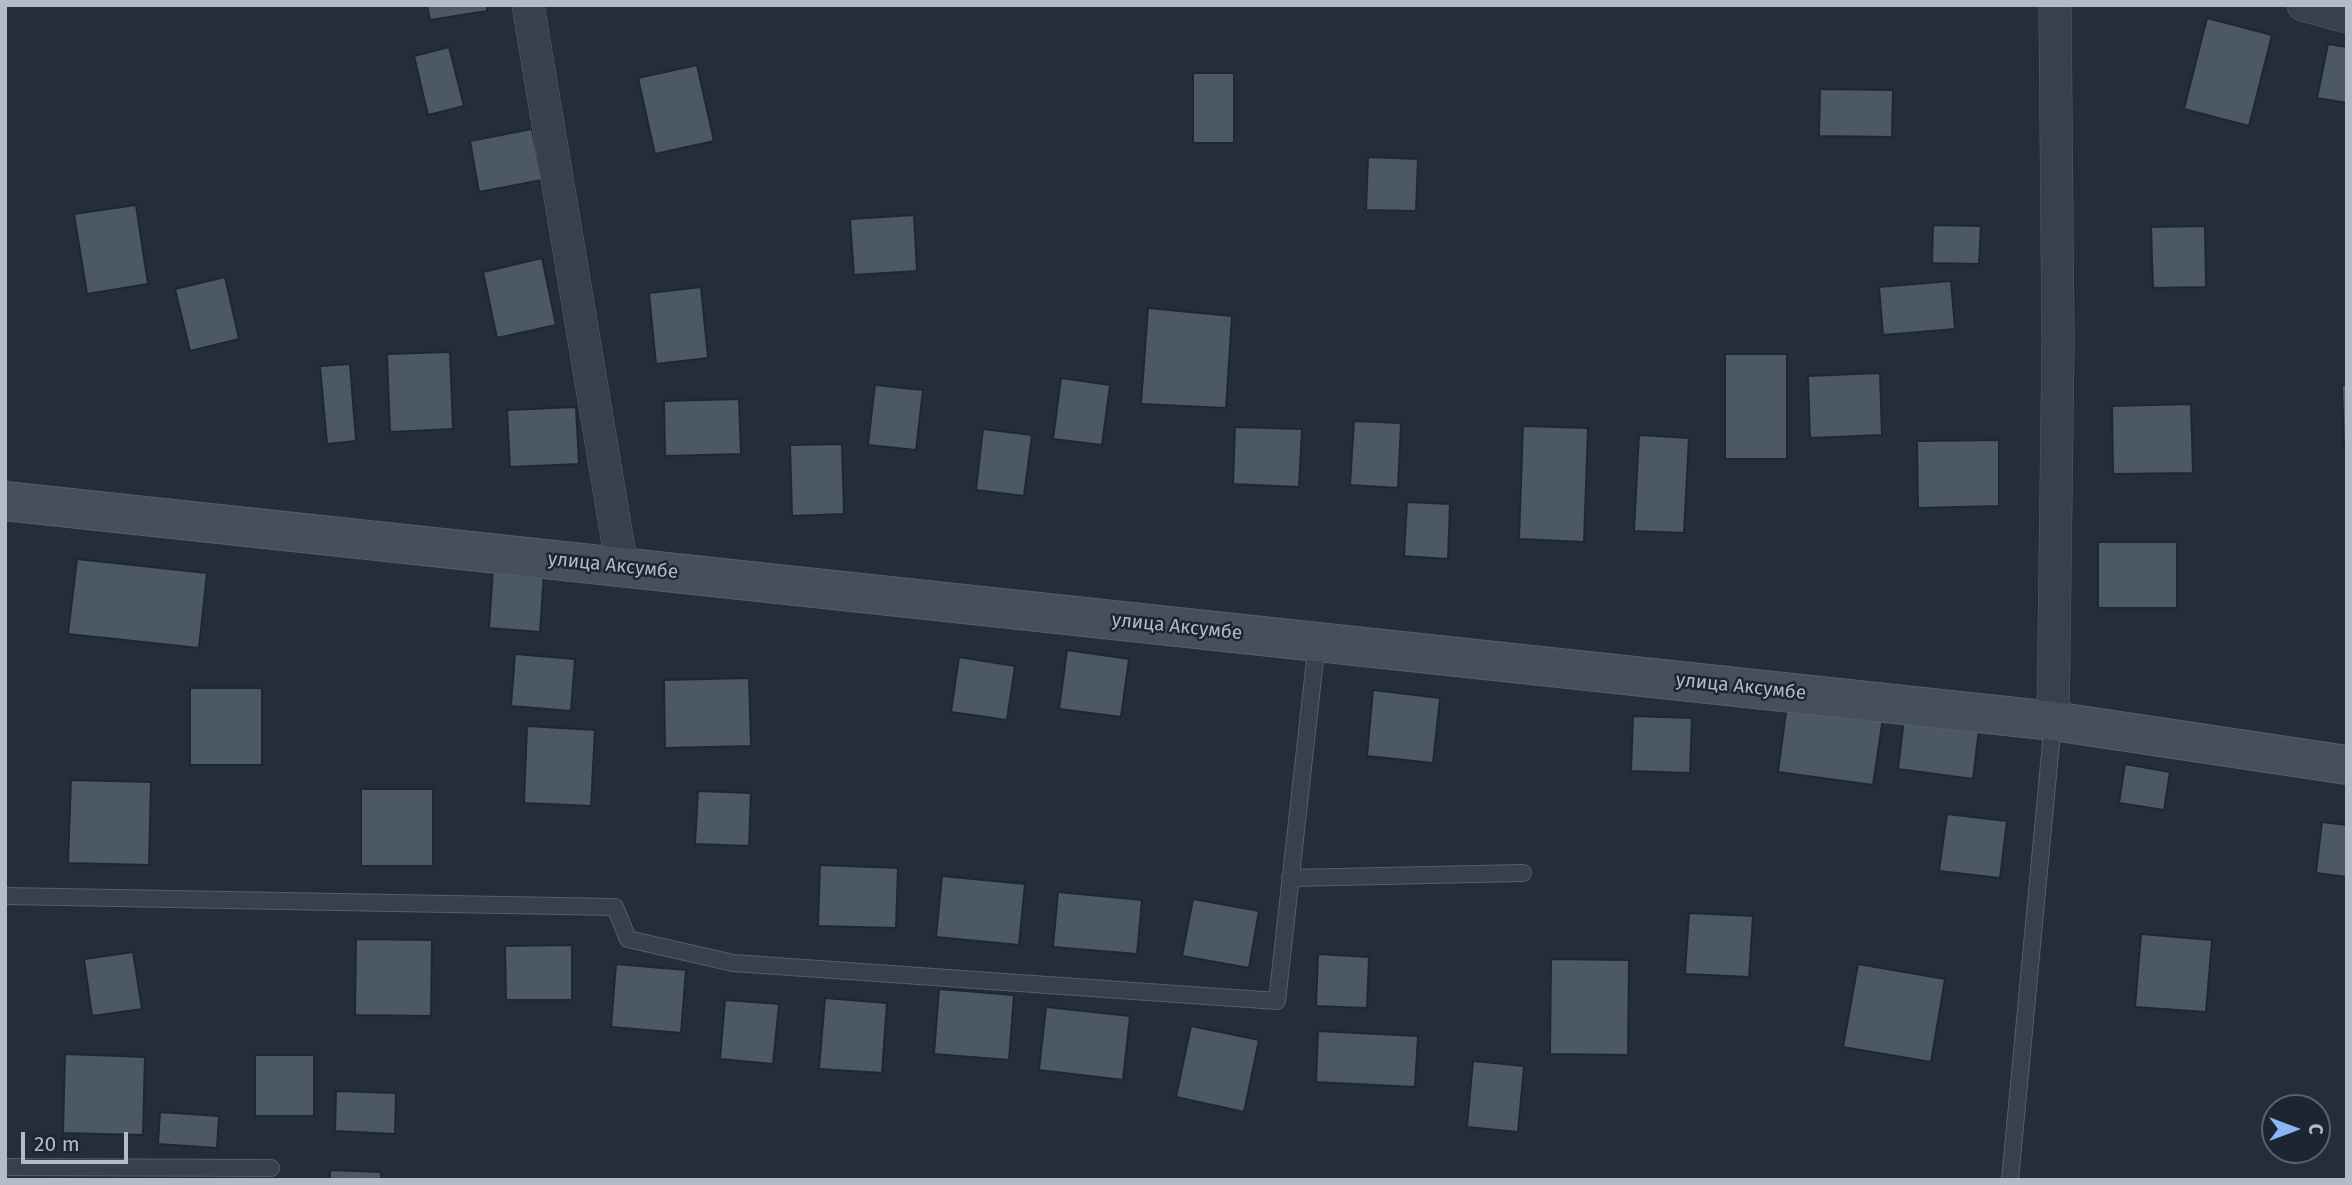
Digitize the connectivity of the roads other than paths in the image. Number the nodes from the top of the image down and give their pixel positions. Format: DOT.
graph roads {
  1 [pos="528,5"];
  2 [pos="2055,5"];
  3 [pos="2303,5"];
  4 [pos="2347,16"];
  5 [pos="5,501"];
  6 [pos="622,567"];
  7 [pos="1317,642"];
  8 [pos="2053,721"];
  9 [pos="2347,765"];
  10 [pos="1523,873"];
  11 [pos="1290,878"];
  12 [pos="5,896"];
  13 [pos="5,1167"];
  14 [pos="271,1168"];
  15 [pos="22,1173"];
  16 [pos="2010,1180"];
  1 -- 6 [label="street"];
  2 -- 8 [label="street"];
  3 -- 4 [label="street"];
  5 -- 6 [label="main road, улица Аксумбе"];
  6 -- 7 [label="main road, улица Аксумбе"];
  7 -- 8 [label="main road, улица Аксумбе"];
  7 -- 11 [label="lane"];
  8 -- 9 [label="main road, улица Аксумбе"];
  8 -- 16 [label="lane"];
  10 -- 11 [label="lane"];
  11 -- 12 [label="lane"];
  13 -- 15 [label="lane"];
  14 -- 15 [label="lane"];
}
